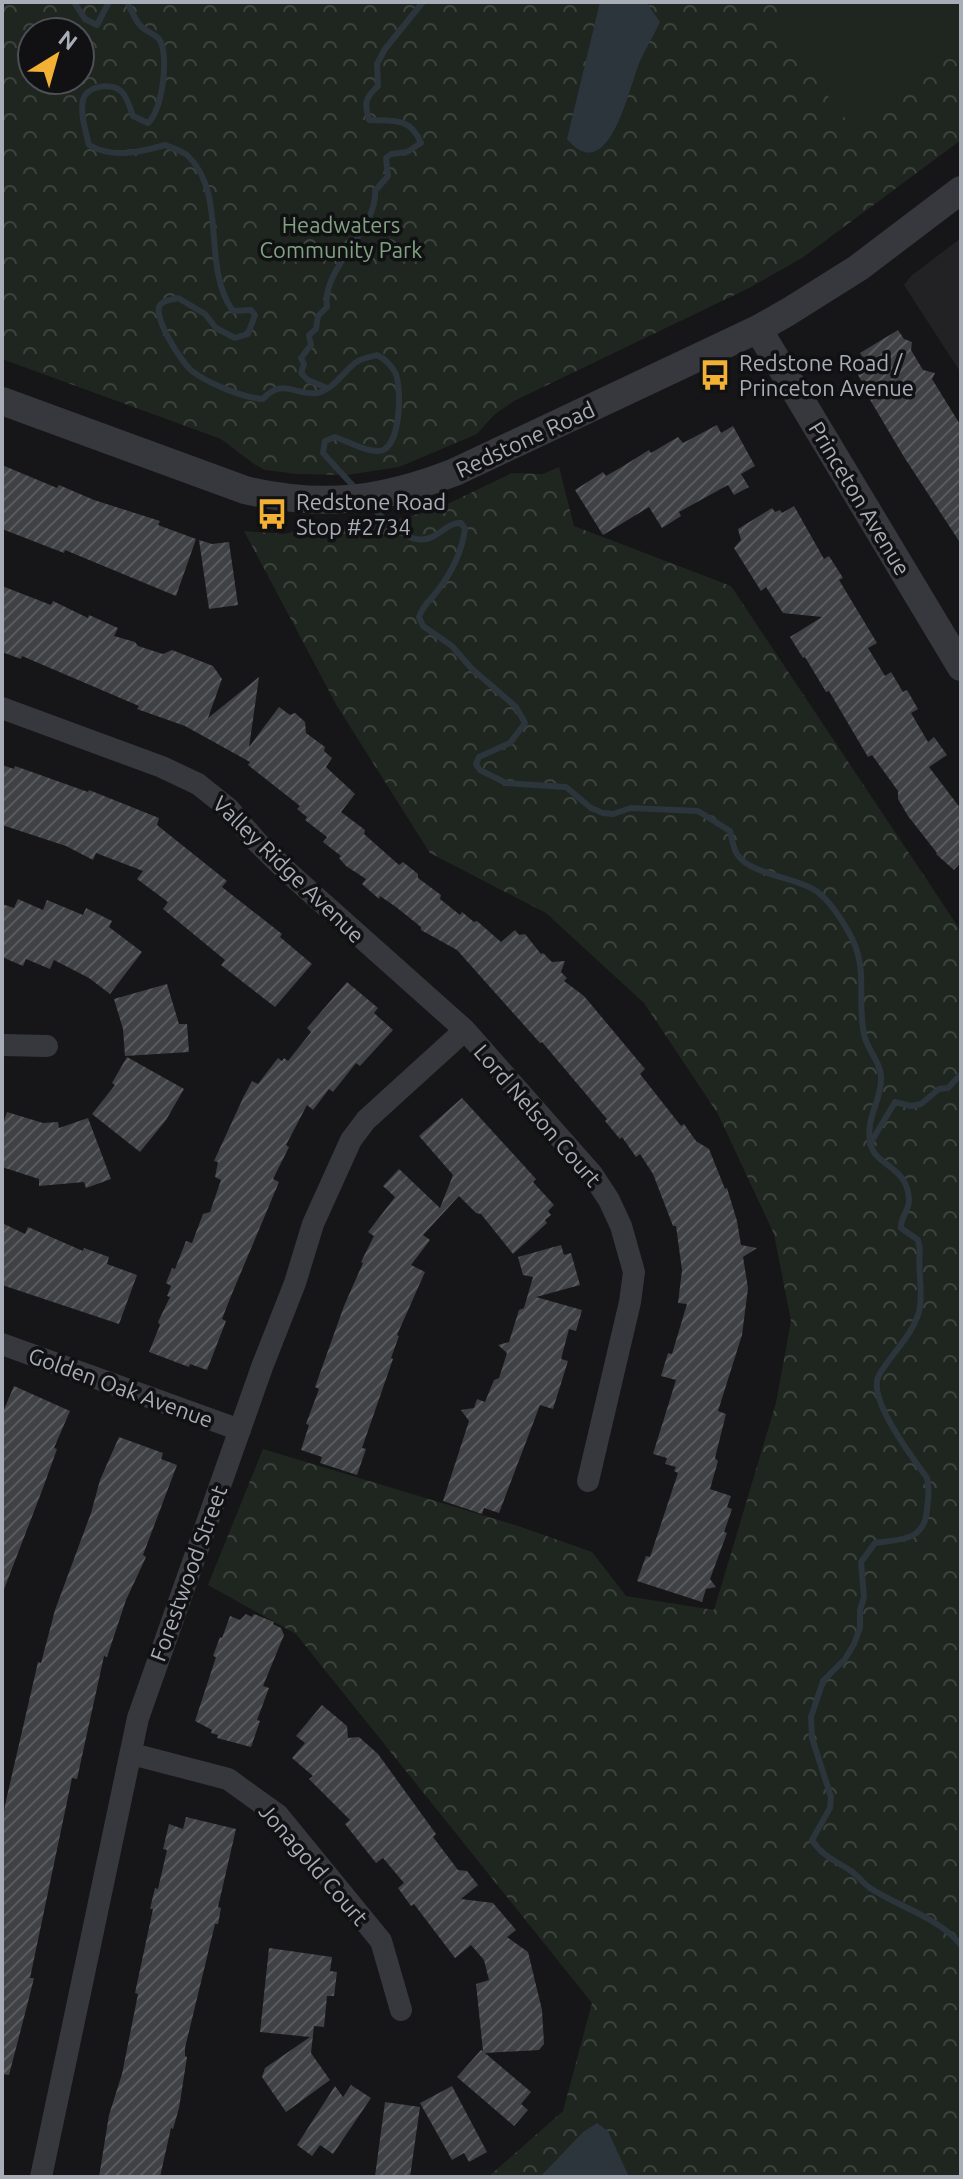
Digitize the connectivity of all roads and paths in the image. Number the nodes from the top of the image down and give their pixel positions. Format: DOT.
graph roads {
  1 [pos="961,190"];
  2 [pos="758,329"];
  3 [pos="2,401"];
  4 [pos="961,667"];
  5 [pos="2,708"];
  6 [pos="465,1030"];
  7 [pos="2,1045"];
  8 [pos="47,1046"];
  9 [pos="2,1344"];
  10 [pos="240,1430"];
  11 [pos="588,1481"];
  12 [pos="132,1754"];
  13 [pos="401,2010"];
  14 [pos="41,2177"];
  1 -- 2 [label="street, Redstone Road"];
  2 -- 3 [label="street, Redstone Road"];
  2 -- 4 [label="street, Princeton Avenue"];
  5 -- 6 [label="street, Valley Ridge Avenue"];
  6 -- 10 [label="street, Forestwood Street"];
  6 -- 11 [label="street, Lord Nelson Court"];
  7 -- 8 [label="street"];
  9 -- 10 [label="street, Golden Oak Avenue"];
  10 -- 12 [label="street, Forestwood Street"];
  12 -- 13 [label="street, Jonagold Court"];
  12 -- 14 [label="street, Forestwood Street"];
}
